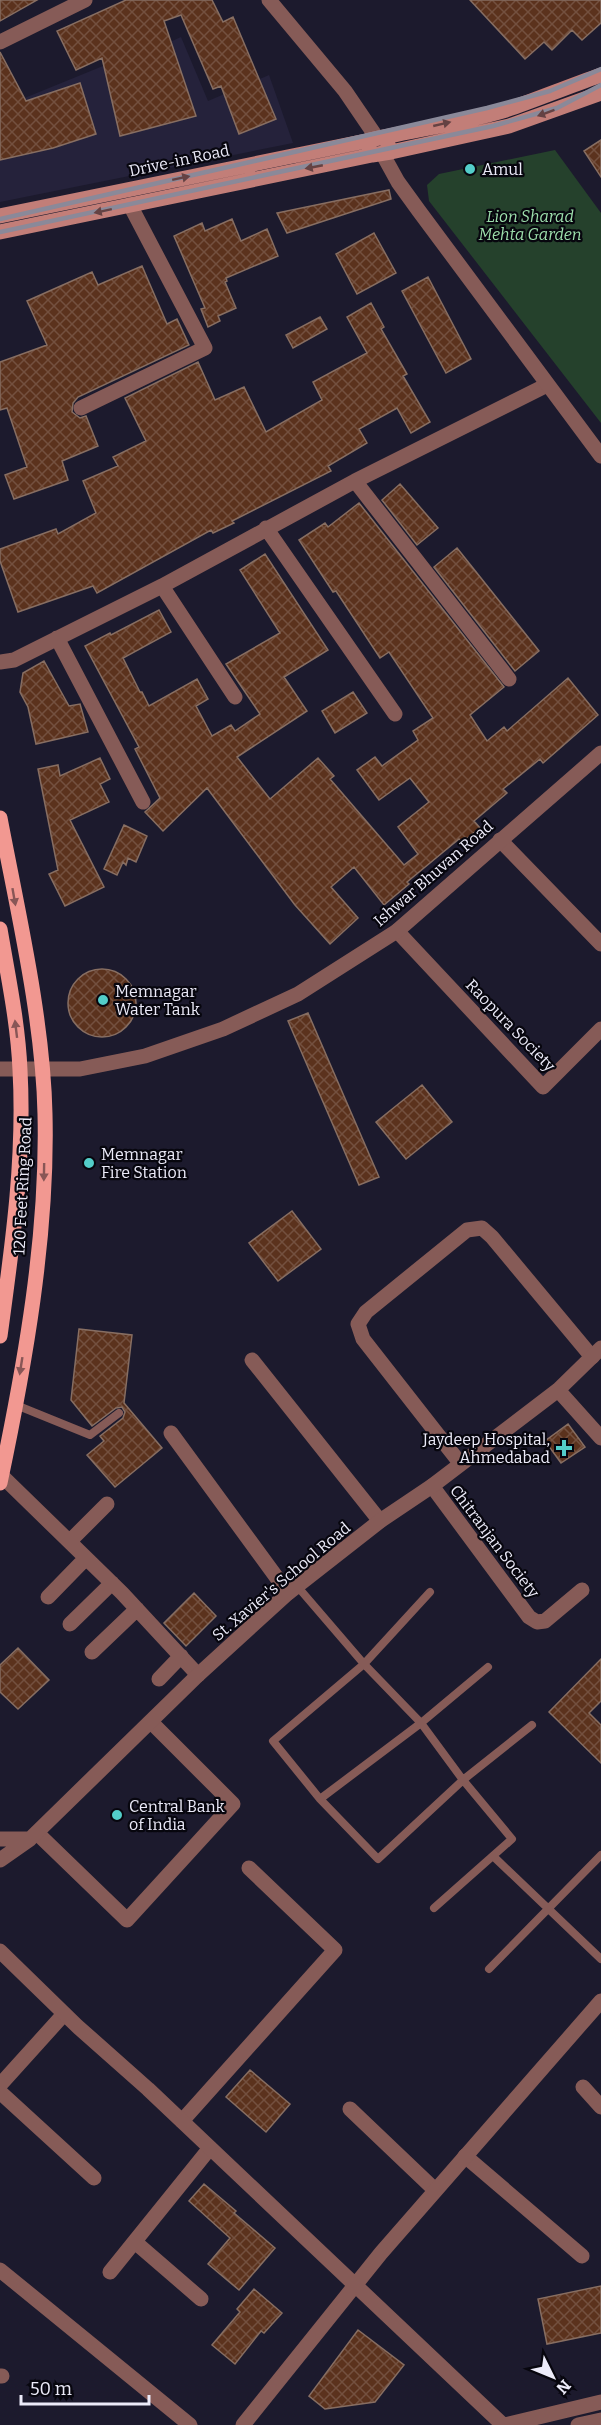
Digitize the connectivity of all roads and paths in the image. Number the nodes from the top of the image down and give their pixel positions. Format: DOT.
graph roads {
  1 [pos="85,0"];
  2 [pos="269,0"];
  3 [pos="0,42"];
  4 [pos="601,75"];
  5 [pos="601,93"];
  6 [pos="379,146"];
  7 [pos="130,205"];
  8 [pos="0,216"];
  9 [pos="0,232"];
  10 [pos="547,384"];
  11 [pos="81,408"];
  12 [pos="601,456"];
  13 [pos="356,481"];
  14 [pos="266,528"];
  15 [pos="162,586"];
  16 [pos="57,638"];
  17 [pos="0,662"];
  18 [pos="509,679"];
  19 [pos="235,697"];
  20 [pos="395,714"];
  21 [pos="599,759"];
  22 [pos="143,802"];
  23 [pos="0,818"];
  24 [pos="500,840"];
  25 [pos="0,929"];
  26 [pos="398,931"];
  27 [pos="601,944"];
  28 [pos="601,1029"];
  29 [pos="0,1069"];
  30 [pos="20,1069"];
  31 [pos="42,1069"];
  32 [pos="0,1336"];
  33 [pos="597,1352"];
  34 [pos="252,1360"];
  35 [pos="558,1390"];
  36 [pos="16,1405"];
  37 [pos="119,1413"];
  38 [pos="171,1433"];
  39 [pos="601,1438"];
  40 [pos="460,1463"];
  41 [pos="1,1480"];
  42 [pos="432,1486"];
  43 [pos="107,1504"];
  44 [pos="380,1521"];
  45 [pos="70,1541"];
  46 [pos="86,1557"];
  47 [pos="112,1583"];
  48 [pos="293,1590"];
  49 [pos="582,1590"];
  50 [pos="430,1592"];
  51 [pos="48,1597"];
  52 [pos="136,1608"];
  53 [pos="70,1624"];
  54 [pos="92,1652"];
  55 [pos="181,1656"];
  56 [pos="364,1664"];
  57 [pos="488,1667"];
  58 [pos="198,1674"];
  59 [pos="159,1679"];
  60 [pos="151,1722"];
  61 [pos="421,1723"];
  62 [pos="532,1725"];
  63 [pos="463,1780"];
  64 [pos="320,1799"];
  65 [pos="33,1836"];
  66 [pos="0,1839"];
  67 [pos="601,1855"];
  68 [pos="493,1856"];
  69 [pos="0,1860"];
  70 [pos="249,1868"];
  71 [pos="434,1908"];
  72 [pos="549,1909"];
  73 [pos="0,1952"];
  74 [pos="601,1959"];
  75 [pos="489,1969"];
  76 [pos="601,2001"];
  77 [pos="64,2014"];
  78 [pos="0,2085"];
  79 [pos="583,2087"];
  80 [pos="0,2092"];
  81 [pos="601,2107"];
  82 [pos="350,2109"];
  83 [pos="182,2121"];
  84 [pos="210,2148"];
  85 [pos="465,2156"];
  86 [pos="94,2178"];
  87 [pos="435,2190"];
  88 [pos="135,2241"];
  89 [pos="582,2256"];
  90 [pos="0,2270"];
  91 [pos="110,2272"];
  92 [pos="355,2284"];
  93 [pos="201,2299"];
  94 [pos="601,2402"];
  95 [pos="601,2420"];
  96 [pos="190,2425"];
  97 [pos="243,2425"];
  98 [pos="504,2425"];
  99 [pos="578,2425"];
  1 -- 3 [label="street"];
  2 -- 6 [label="street"];
  6 -- 4 [label="main road, Drive-in Road, one-way"];
  5 -- 6 [label="main road, one-way"];
  6 -- 7 [label="main road, one-way"];
  8 -- 6 [label="main road, Drive-in Road, one-way"];
  6 -- 10 [label="street"];
  7 -- 9 [label="main road, one-way"];
  7 -- 11 [label="street"];
  10 -- 12 [label="street"];
  10 -- 13 [label="street"];
  13 -- 14 [label="street"];
  13 -- 18 [label="street"];
  14 -- 15 [label="street"];
  14 -- 20 [label="street"];
  15 -- 16 [label="street"];
  15 -- 19 [label="street"];
  16 -- 17 [label="street"];
  16 -- 22 [label="street"];
  21 -- 24 [label="street, Ishwar Bhuvan Road"];
  23 -- 31 [label="main road, 120 Feet Ring Road, one-way"];
  24 -- 26 [label="street, Ishwar Bhuvan Road"];
  24 -- 27 [label="street"];
  30 -- 25 [label="main road, 120 Feet Ring Road, one-way"];
  26 -- 28 [label="street, Raopura Society"];
  26 -- 31 [label="street, Ishwar Bhuvan Road"];
  29 -- 30 [label="street, Ishwar Bhuvan Road"];
  30 -- 31 [label="street, Ishwar Bhuvan Road"];
  30 -- 32 [label="main road, 120 Feet Ring Road"];
  31 -- 36 [label="main road, 120 Feet Ring Road, one-way"];
  33 -- 35 [label="street, St. Xavier's School Road"];
  33 -- 40 [label="street"];
  34 -- 44 [label="street"];
  35 -- 39 [label="street"];
  35 -- 40 [label="street, St. Xavier's School Road"];
  36 -- 37 [label="lane"];
  36 -- 41 [label="main road, 120 Feet Ring Road"];
  38 -- 48 [label="street"];
  40 -- 42 [label="street, St. Xavier's School Road"];
  41 -- 45 [label="street"];
  42 -- 44 [label="street, St. Xavier's School Road"];
  42 -- 49 [label="street, Chitranjan Society"];
  43 -- 45 [label="street"];
  44 -- 48 [label="street, St. Xavier's School Road"];
  45 -- 46 [label="street"];
  46 -- 47 [label="street"];
  46 -- 51 [label="street"];
  47 -- 52 [label="street"];
  47 -- 53 [label="street"];
  48 -- 56 [label="lane"];
  48 -- 58 [label="street, St. Xavier's School Road"];
  50 -- 56 [label="lane"];
  52 -- 54 [label="street"];
  52 -- 55 [label="street"];
  55 -- 58 [label="street"];
  55 -- 59 [label="street"];
  56 -- 61 [label="lane"];
  56 -- 64 [label="lane"];
  57 -- 61 [label="lane"];
  58 -- 60 [label="street, St. Xavier's School Road"];
  60 -- 65 [label="street, St. Xavier's School Road"];
  60 -- 65 [label="street"];
  61 -- 63 [label="lane"];
  61 -- 64 [label="lane"];
  62 -- 63 [label="lane"];
  63 -- 64 [label="lane"];
  63 -- 68 [label="lane"];
  65 -- 66 [label="street"];
  65 -- 69 [label="street, St. Xavier's School Road"];
  67 -- 72 [label="lane"];
  68 -- 71 [label="lane"];
  68 -- 72 [label="lane"];
  70 -- 83 [label="street"];
  72 -- 74 [label="lane"];
  72 -- 75 [label="lane"];
  73 -- 77 [label="street"];
  76 -- 85 [label="street"];
  77 -- 78 [label="street"];
  77 -- 83 [label="street"];
  79 -- 81 [label="street"];
  80 -- 86 [label="street"];
  82 -- 87 [label="street"];
  83 -- 84 [label="street"];
  84 -- 88 [label="street"];
  84 -- 92 [label="street"];
  85 -- 87 [label="street"];
  85 -- 89 [label="street"];
  87 -- 92 [label="street"];
  88 -- 91 [label="street"];
  88 -- 93 [label="street"];
  90 -- 96 [label="street"];
  92 -- 97 [label="street"];
  92 -- 98 [label="street"];
  94 -- 98 [label="street"];
  95 -- 99 [label="street"];
}
